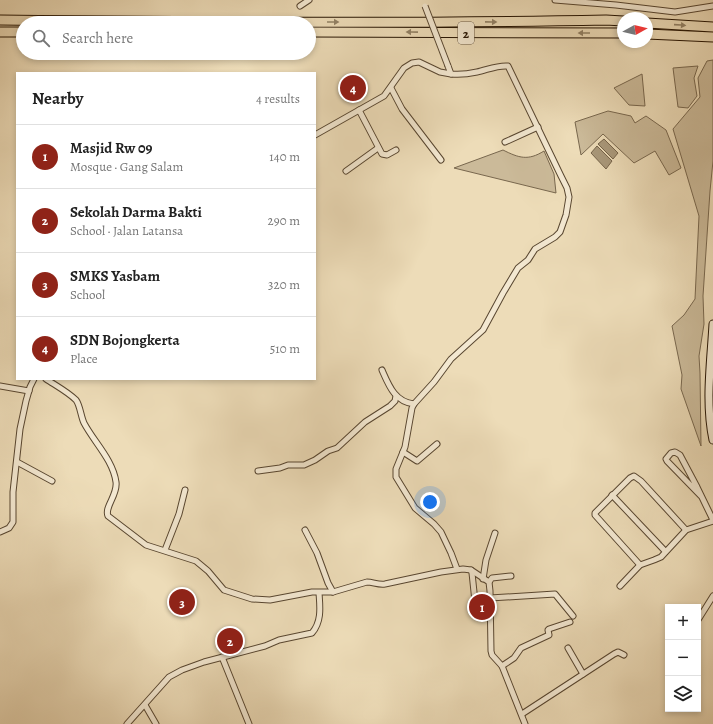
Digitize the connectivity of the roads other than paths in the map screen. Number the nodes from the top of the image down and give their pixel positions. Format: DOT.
graph roads {
  1 [pos="309,0"];
  2 [pos="555,0"];
  3 [pos="424,3"];
  4 [pos="300,6"];
  5 [pos="713,6"];
  6 [pos="0,20"];
  7 [pos="16,20"];
  8 [pos="617,21"];
  9 [pos="316,22"];
  10 [pos="653,23"];
  11 [pos="713,27"];
  12 [pos="0,32"];
  13 [pos="16,32"];
  14 [pos="316,32"];
  15 [pos="617,33"];
  16 [pos="653,34"];
  17 [pos="713,37"];
  18 [pos="451,74"];
  19 [pos="391,88"];
  20 [pos="359,110"];
  21 [pos="538,127"];
  22 [pos="316,134"];
  23 [pos="505,142"];
  24 [pos="378,148"];
  25 [pos="396,150"];
  26 [pos="441,160"];
  27 [pos="346,171"];
  28 [pos="713,324"];
  29 [pos="382,370"];
  30 [pos="34,380"];
  31 [pos="47,380"];
  32 [pos="0,386"];
  33 [pos="29,391"];
  34 [pos="396,396"];
  35 [pos="414,404"];
  36 [pos="713,440"];
  37 [pos="437,444"];
  38 [pos="403,452"];
  39 [pos="17,462"];
  40 [pos="258,471"];
  41 [pos="52,481"];
  42 [pos="185,490"];
  43 [pos="612,495"];
  44 [pos="701,496"];
  45 [pos="713,520"];
  46 [pos="305,530"];
  47 [pos="686,530"];
  48 [pos="0,532"];
  49 [pos="495,534"];
  50 [pos="166,550"];
  51 [pos="665,552"];
  52 [pos="640,565"];
  53 [pos="457,569"];
  54 [pos="470,570"];
  55 [pos="511,576"];
  56 [pos="484,579"];
  57 [pos="489,582"];
  58 [pos="620,586"];
  59 [pos="319,592"];
  60 [pos="333,592"];
  61 [pos="713,596"];
  62 [pos="490,598"];
  63 [pos="476,611"];
  64 [pos="701,615"];
  65 [pos="573,616"];
  66 [pos="570,622"];
  67 [pos="568,648"];
  68 [pos="624,655"];
  69 [pos="222,657"];
  70 [pos="502,666"];
  71 [pos="583,674"];
  72 [pos="145,705"];
  73 [pos="522,714"];
  74 [pos="127,724"];
  75 [pos="156,724"];
  76 [pos="248,724"];
  77 [pos="525,724"];
  1 -- 4 [label="street"];
  2 -- 5 [label="street"];
  3 -- 18 [label="street, bridge"];
  6 -- 7 [label="highway, 2, one-way"];
  9 -- 8 [label="highway, 2, one-way"];
  10 -- 11 [label="highway, one-way"];
  12 -- 13 [label="highway"];
  15 -- 14 [label="highway, 2, one-way"];
  16 -- 17 [label="highway"];
  18 -- 19 [label="street"];
  18 -- 21 [label="street"];
  19 -- 20 [label="street"];
  19 -- 26 [label="street"];
  20 -- 22 [label="street"];
  20 -- 24 [label="street"];
  21 -- 23 [label="street"];
  21 -- 35 [label="street"];
  24 -- 25 [label="street"];
  24 -- 27 [label="street"];
  28 -- 36 [label="street"];
  29 -- 34 [label="street"];
  30 -- 33 [label="street"];
  31 -- 50 [label="street"];
  32 -- 33 [label="street"];
  33 -- 39 [label="street"];
  34 -- 35 [label="street"];
  34 -- 40 [label="street"];
  35 -- 38 [label="street"];
  37 -- 38 [label="street"];
  38 -- 53 [label="street"];
  39 -- 41 [label="street"];
  39 -- 48 [label="street"];
  42 -- 50 [label="street"];
  43 -- 47 [label="street"];
  43 -- 51 [label="street"];
  43 -- 52 [label="street"];
  44 -- 44 [label="street"];
  44 -- 45 [label="street"];
  45 -- 47 [label="street"];
  46 -- 60 [label="street"];
  47 -- 51 [label="street"];
  49 -- 56 [label="street"];
  50 -- 59 [label="street"];
  51 -- 52 [label="street"];
  52 -- 58 [label="street"];
  53 -- 54 [label="street"];
  53 -- 60 [label="street"];
  54 -- 56 [label="street"];
  54 -- 63 [label="street"];
  55 -- 57 [label="street"];
  56 -- 57 [label="street"];
  57 -- 62 [label="street"];
  59 -- 60 [label="street"];
  59 -- 69 [label="street"];
  61 -- 64 [label="street"];
  62 -- 65 [label="street"];
  62 -- 70 [label="street"];
  66 -- 70 [label="street"];
  67 -- 71 [label="street"];
  68 -- 71 [label="street"];
  69 -- 72 [label="street"];
  69 -- 76 [label="street"];
  70 -- 73 [label="street"];
  71 -- 73 [label="street"];
  72 -- 74 [label="street"];
  72 -- 75 [label="street"];
  73 -- 77 [label="street"];
}
